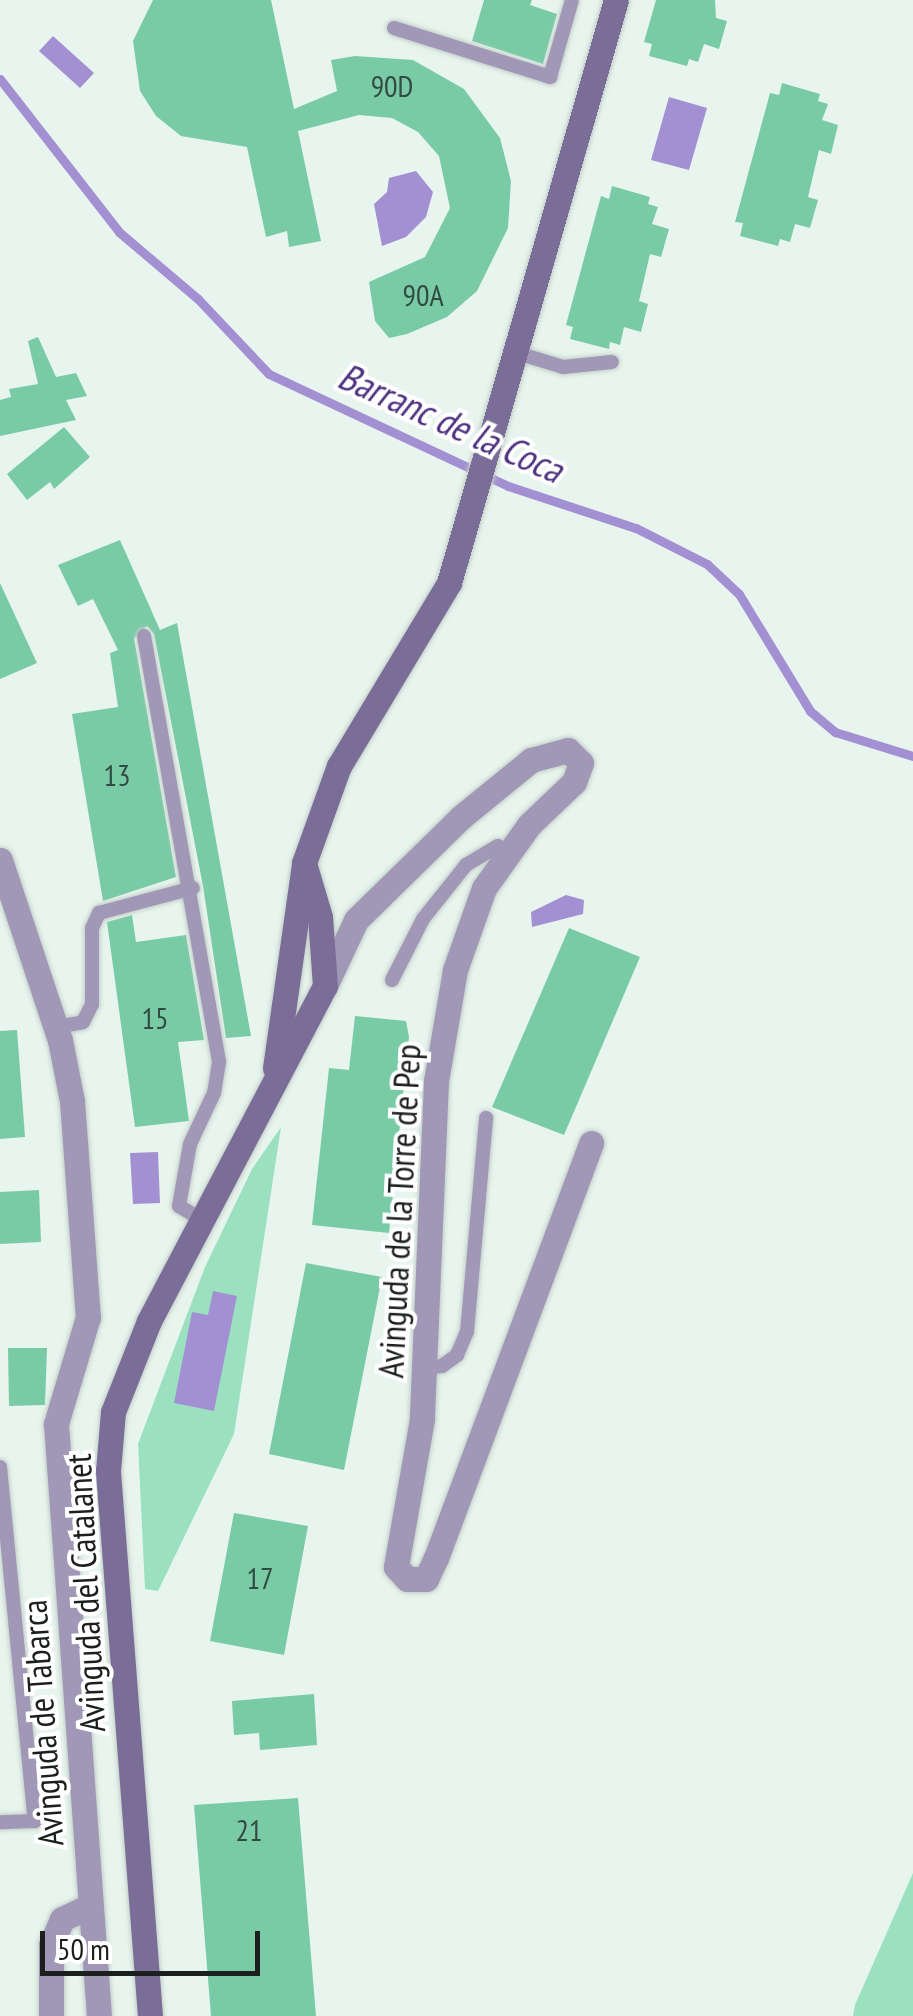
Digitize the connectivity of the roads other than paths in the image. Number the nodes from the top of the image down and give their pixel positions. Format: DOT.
graph roads {
  1 [pos="572,0"];
  2 [pos="616,0"];
  3 [pos="394,28"];
  4 [pos="514,352"];
  5 [pos="612,362"];
  6 [pos="144,636"];
  7 [pos="507,852"];
  8 [pos="0,860"];
  9 [pos="304,863"];
  10 [pos="193,888"];
  11 [pos="392,980"];
  12 [pos="326,986"];
  13 [pos="58,1033"];
  14 [pos="273,1083"];
  15 [pos="486,1118"];
  16 [pos="591,1144"];
  17 [pos="202,1220"];
  18 [pos="424,1368"];
  19 [pos="56,1424"];
  20 [pos="0,1467"];
  21 [pos="0,1822"];
  22 [pos="90,1906"];
  23 [pos="51,2016"];
  24 [pos="100,2016"];
  25 [pos="150,2016"];
  1 -- 3 [label="lane"];
  2 -- 4 [label="main road, Avinguda del Catalanet"];
  4 -- 5 [label="lane"];
  4 -- 9 [label="main road, Avinguda del Catalanet"];
  6 -- 10 [label="lane"];
  7 -- 11 [label="lane"];
  7 -- 12 [label="street, Avinguda de la Torre de Pep"];
  7 -- 18 [label="street, Avinguda de la Torre de Pep"];
  8 -- 13 [label="street, Avinguda del Catalanet"];
  9 -- 12 [label="main road"];
  9 -- 14 [label="main road, Avinguda del Catalanet"];
  10 -- 13 [label="lane"];
  10 -- 17 [label="lane"];
  12 -- 14 [label="main road, Avinguda del Catalanet"];
  13 -- 19 [label="street, Avinguda del Catalanet"];
  14 -- 17 [label="main road, Avinguda del Catalanet"];
  15 -- 18 [label="lane"];
  16 -- 18 [label="street, Avinguda de la Torre de Pep"];
  17 -- 25 [label="main road, Avinguda del Catalanet"];
  19 -- 22 [label="street, Avinguda de Tabarca"];
  20 -- 21 [label="lane"];
  22 -- 23 [label="street"];
  22 -- 24 [label="street, Avinguda de Tabarca"];
}
